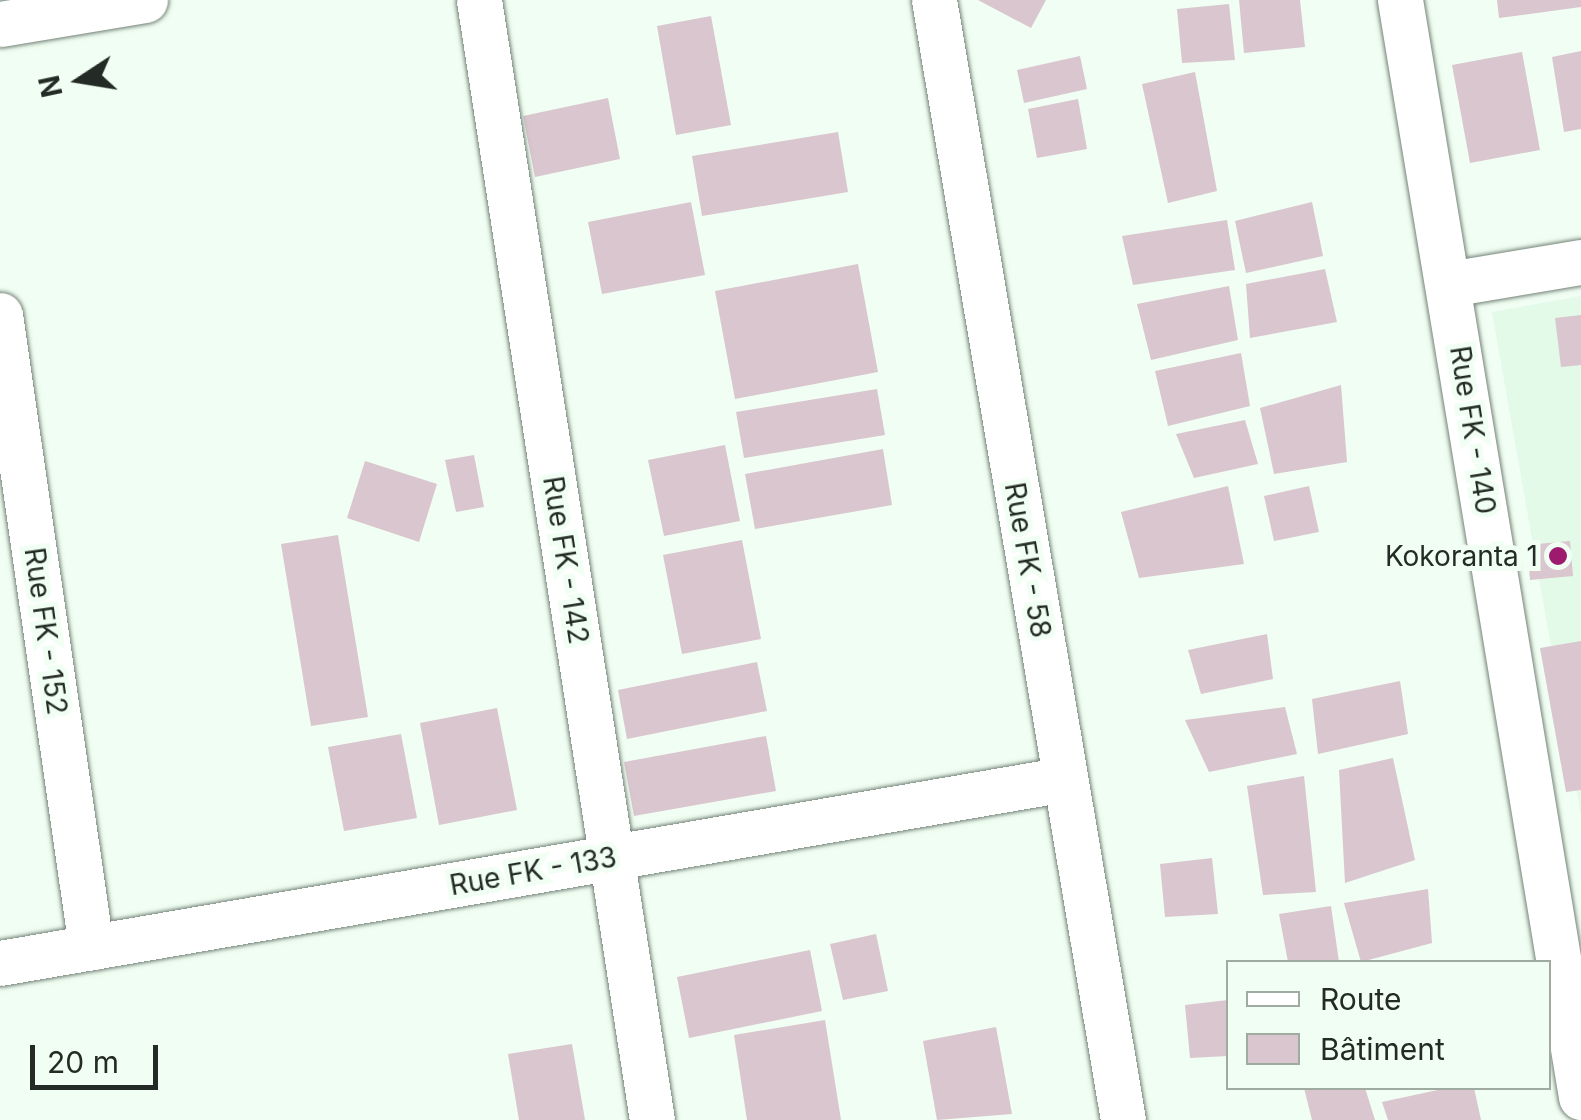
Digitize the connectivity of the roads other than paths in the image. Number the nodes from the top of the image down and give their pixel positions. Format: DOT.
graph roads {
  1 [pos="145,0"];
  2 [pos="479,0"];
  3 [pos="934,0"];
  4 [pos="1400,0"];
  5 [pos="0,24"];
  6 [pos="1581,262"];
  7 [pos="1449,284"];
  8 [pos="0,315"];
  9 [pos="1066,780"];
  10 [pos="613,857"];
  11 [pos="91,948"];
  12 [pos="0,963"];
  13 [pos="1581,1098"];
  14 [pos="652,1120"];
  15 [pos="1123,1120"];
  1 -- 5 [label="street"];
  2 -- 10 [label="street, Rue FK - 142"];
  3 -- 9 [label="street, Rue FK - 58"];
  4 -- 7 [label="street, Rue FK - 140"];
  6 -- 7 [label="street"];
  7 -- 13 [label="street, Rue FK - 140"];
  8 -- 11 [label="street, Rue FK - 152"];
  9 -- 10 [label="street, Rue FK - 133"];
  9 -- 15 [label="street, Rue FK - 58"];
  10 -- 11 [label="street, Rue FK - 133"];
  10 -- 14 [label="street, Rue FK - 142"];
  11 -- 12 [label="street, Rue FK - 133"];
}
